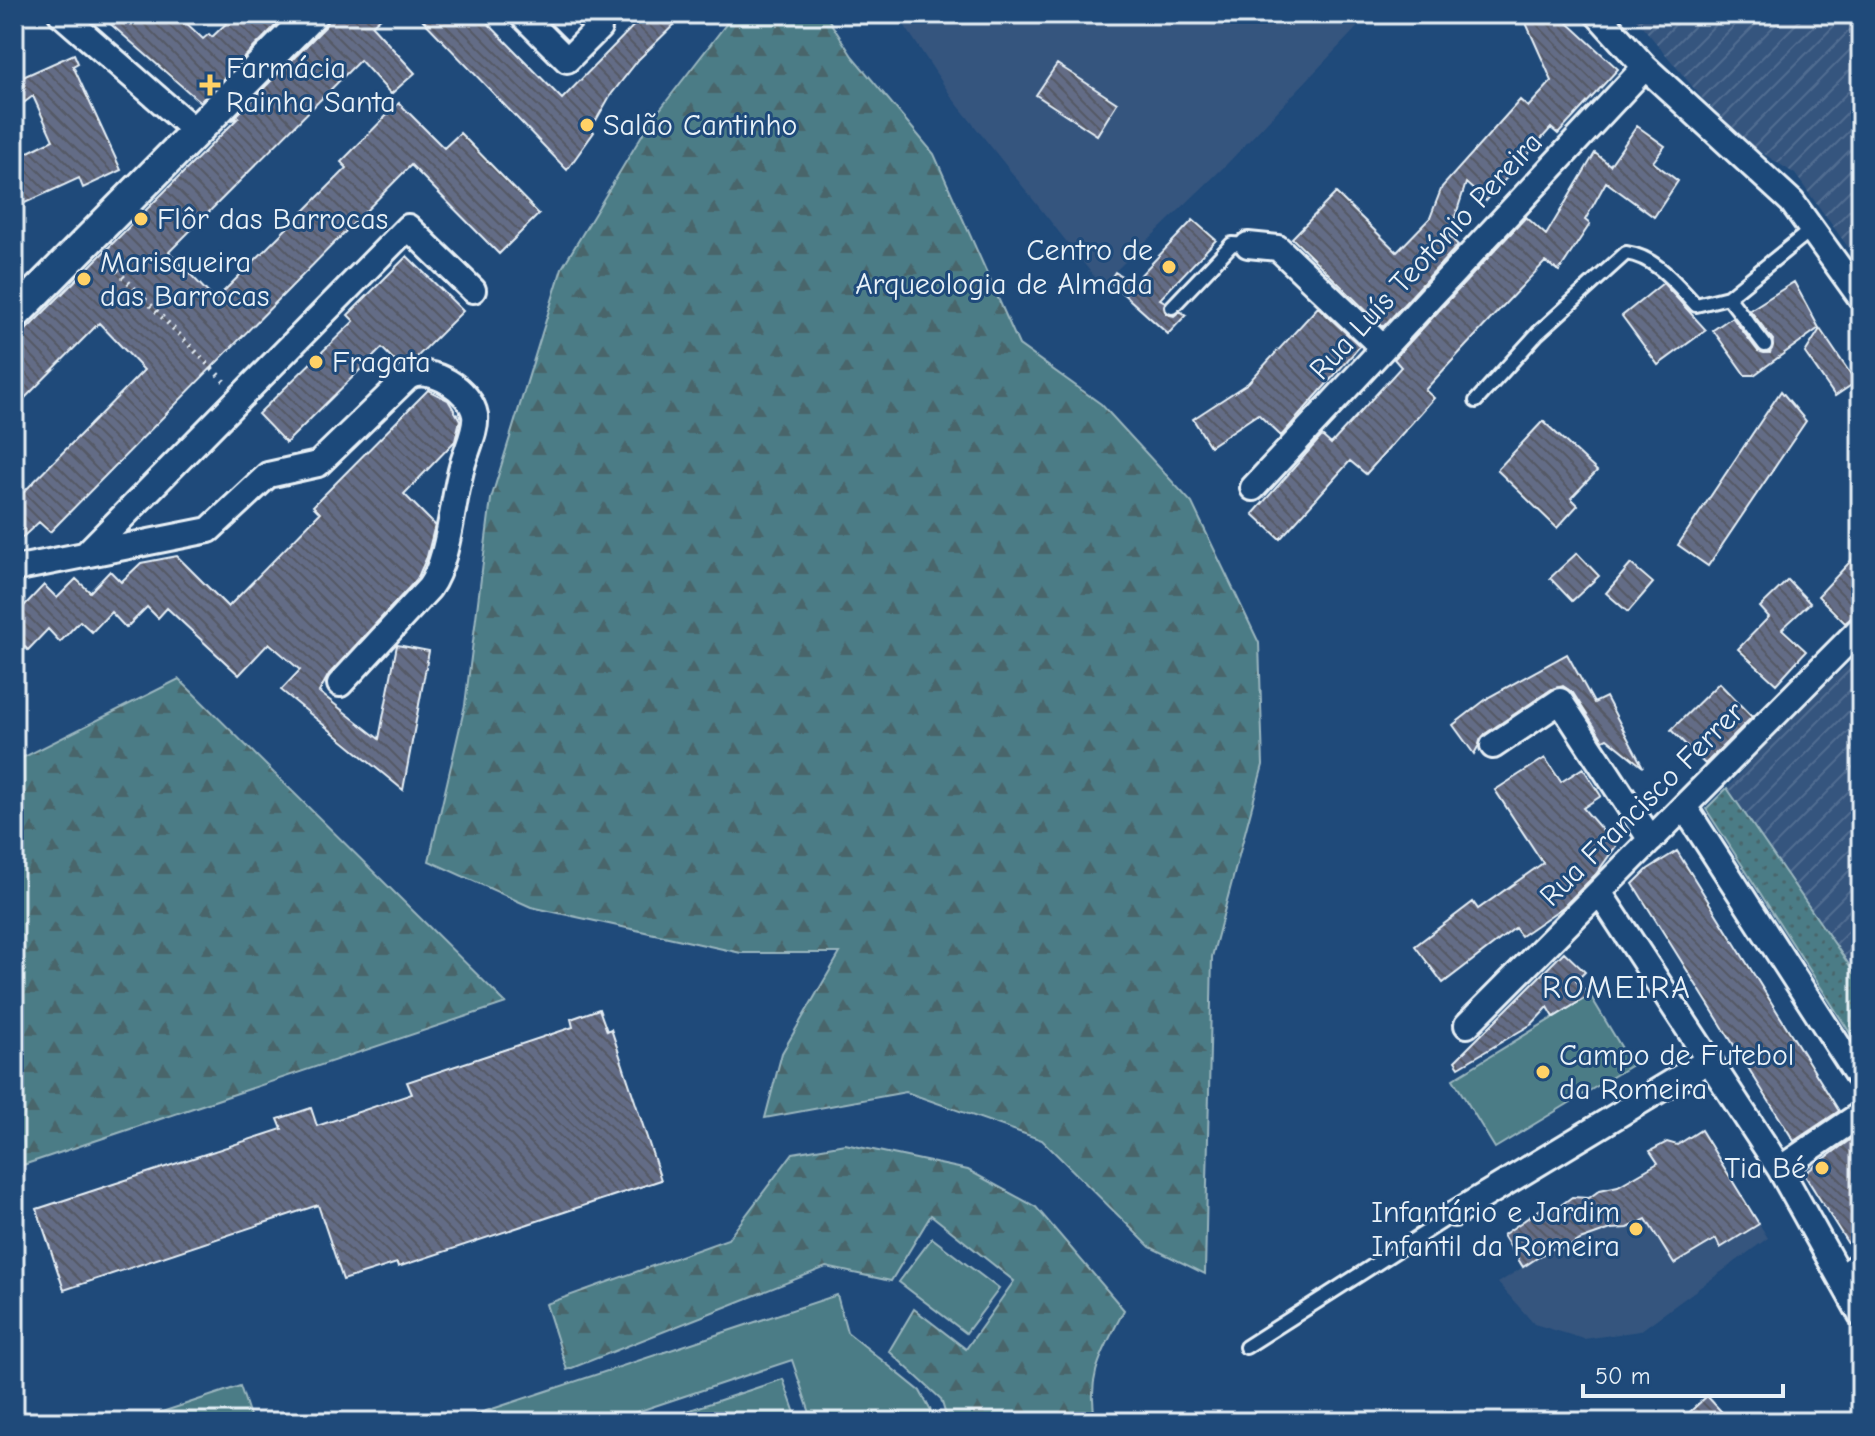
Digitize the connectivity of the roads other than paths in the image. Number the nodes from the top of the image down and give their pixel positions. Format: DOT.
graph roads {
  1 [pos="61,14"];
  2 [pos="312,14"];
  3 [pos="521,14"];
  4 [pos="586,14"];
  5 [pos="1597,14"];
  6 [pos="1645,67"];
  7 [pos="195,131"];
  8 [pos="1812,229"];
  9 [pos="1248,245"];
  10 [pos="473,290"];
  11 [pos="1728,297"];
  12 [pos="1861,298"];
  13 [pos="1172,307"];
  14 [pos="14,315"];
  15 [pos="1765,345"];
  16 [pos="1383,348"];
  17 [pos="1476,401"];
  18 [pos="1253,488"];
  19 [pos="86,554"];
  20 [pos="14,569"];
  21 [pos="1861,628"];
  22 [pos="340,684"];
  23 [pos="1493,746"];
  24 [pos="1685,808"];
  25 [pos="1651,840"];
  26 [pos="1599,892"];
  27 [pos="1467,1025"];
  28 [pos="1709,1060"];
  29 [pos="1861,1081"];
  30 [pos="1861,1114"];
  31 [pos="1780,1169"];
  32 [pos="1454,1214"];
  33 [pos="1861,1259"];
  34 [pos="1839,1276"];
  35 [pos="1861,1315"];
  36 [pos="1246,1347"];
  1 -- 7 [label="street"];
  2 -- 7 [label="street"];
  3 -- 4 [label="street"];
  5 -- 6 [label="street"];
  6 -- 8 [label="street"];
  6 -- 16 [label="street, Rua Luís Teotónio Pereira"];
  7 -- 14 [label="street"];
  8 -- 11 [label="lane"];
  8 -- 12 [label="street"];
  9 -- 13 [label="lane"];
  9 -- 16 [label="street"];
  10 -- 19 [label="street"];
  11 -- 15 [label="lane"];
  11 -- 17 [label="lane"];
  16 -- 18 [label="street, Rua Luís Teotónio Pereira"];
  19 -- 20 [label="street"];
  19 -- 22 [label="street"];
  21 -- 24 [label="street, Rua Francisco Ferrer"];
  23 -- 25 [label="street"];
  24 -- 25 [label="street, Rua Francisco Ferrer"];
  24 -- 29 [label="street"];
  25 -- 26 [label="street, Rua Francisco Ferrer"];
  26 -- 27 [label="street, Rua Francisco Ferrer"];
  26 -- 28 [label="street"];
  28 -- 31 [label="street"];
  28 -- 32 [label="street"];
  30 -- 31 [label="street"];
  31 -- 34 [label="street"];
  32 -- 36 [label="lane"];
  33 -- 34 [label="street"];
  34 -- 35 [label="street"];
}
